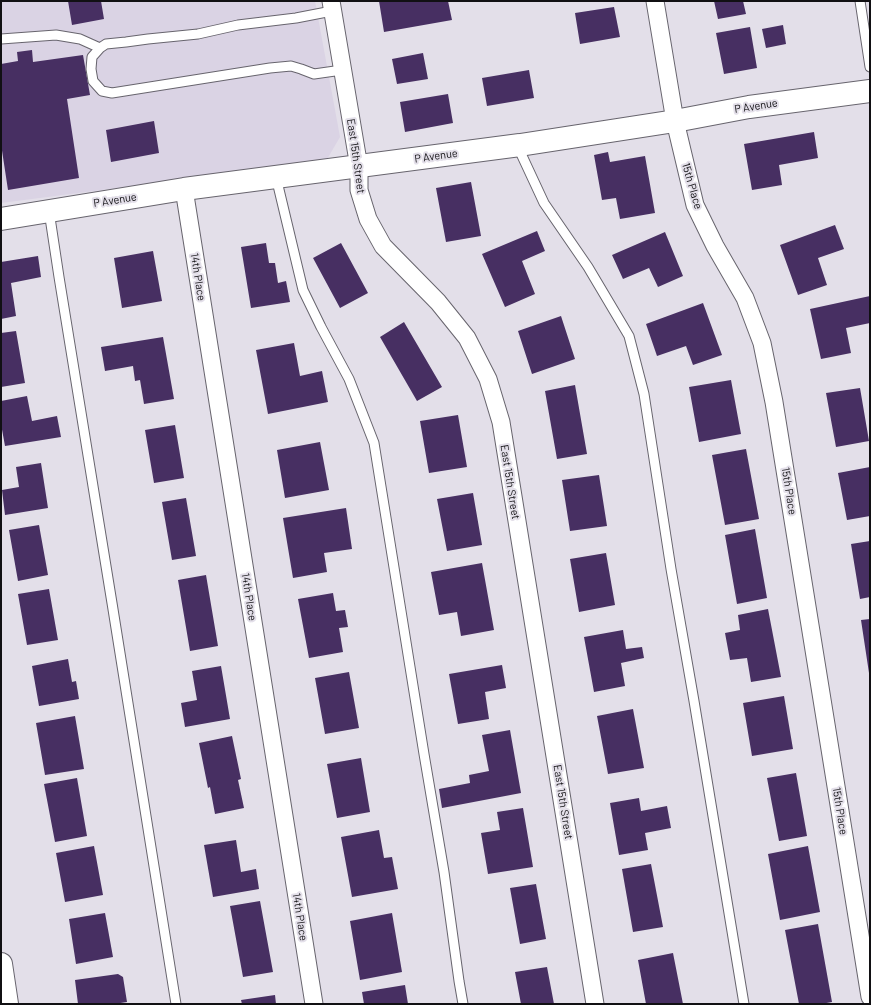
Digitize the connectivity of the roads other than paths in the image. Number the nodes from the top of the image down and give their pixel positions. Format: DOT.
graph roads {
  1 [pos="655,1"];
  2 [pos="860,1"];
  3 [pos="332,6"];
  4 [pos="1,39"];
  5 [pos="100,48"];
  6 [pos="870,66"];
  7 [pos="342,70"];
  8 [pos="870,91"];
  9 [pos="674,121"];
  10 [pos="517,145"];
  11 [pos="359,167"];
  12 [pos="276,177"];
  13 [pos="184,189"];
  14 [pos="49,211"];
  15 [pos="1,218"];
  16 [pos="1,966"];
  17 [pos="870,997"];
  18 [pos="7,1004"];
  19 [pos="176,1004"];
  20 [pos="314,1004"];
  21 [pos="463,1004"];
  22 [pos="595,1004"];
  23 [pos="744,1004"];
  1 -- 9 [label="street, 15th Place"];
  2 -- 6 [label="lane"];
  3 -- 5 [label="lane"];
  3 -- 7 [label="street, East 15th Street"];
  4 -- 5 [label="lane"];
  5 -- 7 [label="lane"];
  7 -- 11 [label="street, East 15th Street"];
  8 -- 9 [label="street, P Avenue"];
  9 -- 10 [label="street, P Avenue"];
  9 -- 17 [label="street, 15th Place"];
  10 -- 11 [label="street, P Avenue"];
  10 -- 23 [label="lane"];
  11 -- 12 [label="street, P Avenue"];
  11 -- 22 [label="street, East 15th Street"];
  12 -- 13 [label="street, P Avenue"];
  12 -- 21 [label="lane"];
  13 -- 14 [label="street, P Avenue"];
  13 -- 20 [label="street, 14th Place"];
  14 -- 15 [label="street, P Avenue"];
  14 -- 19 [label="lane"];
  16 -- 18 [label="street"];
}
